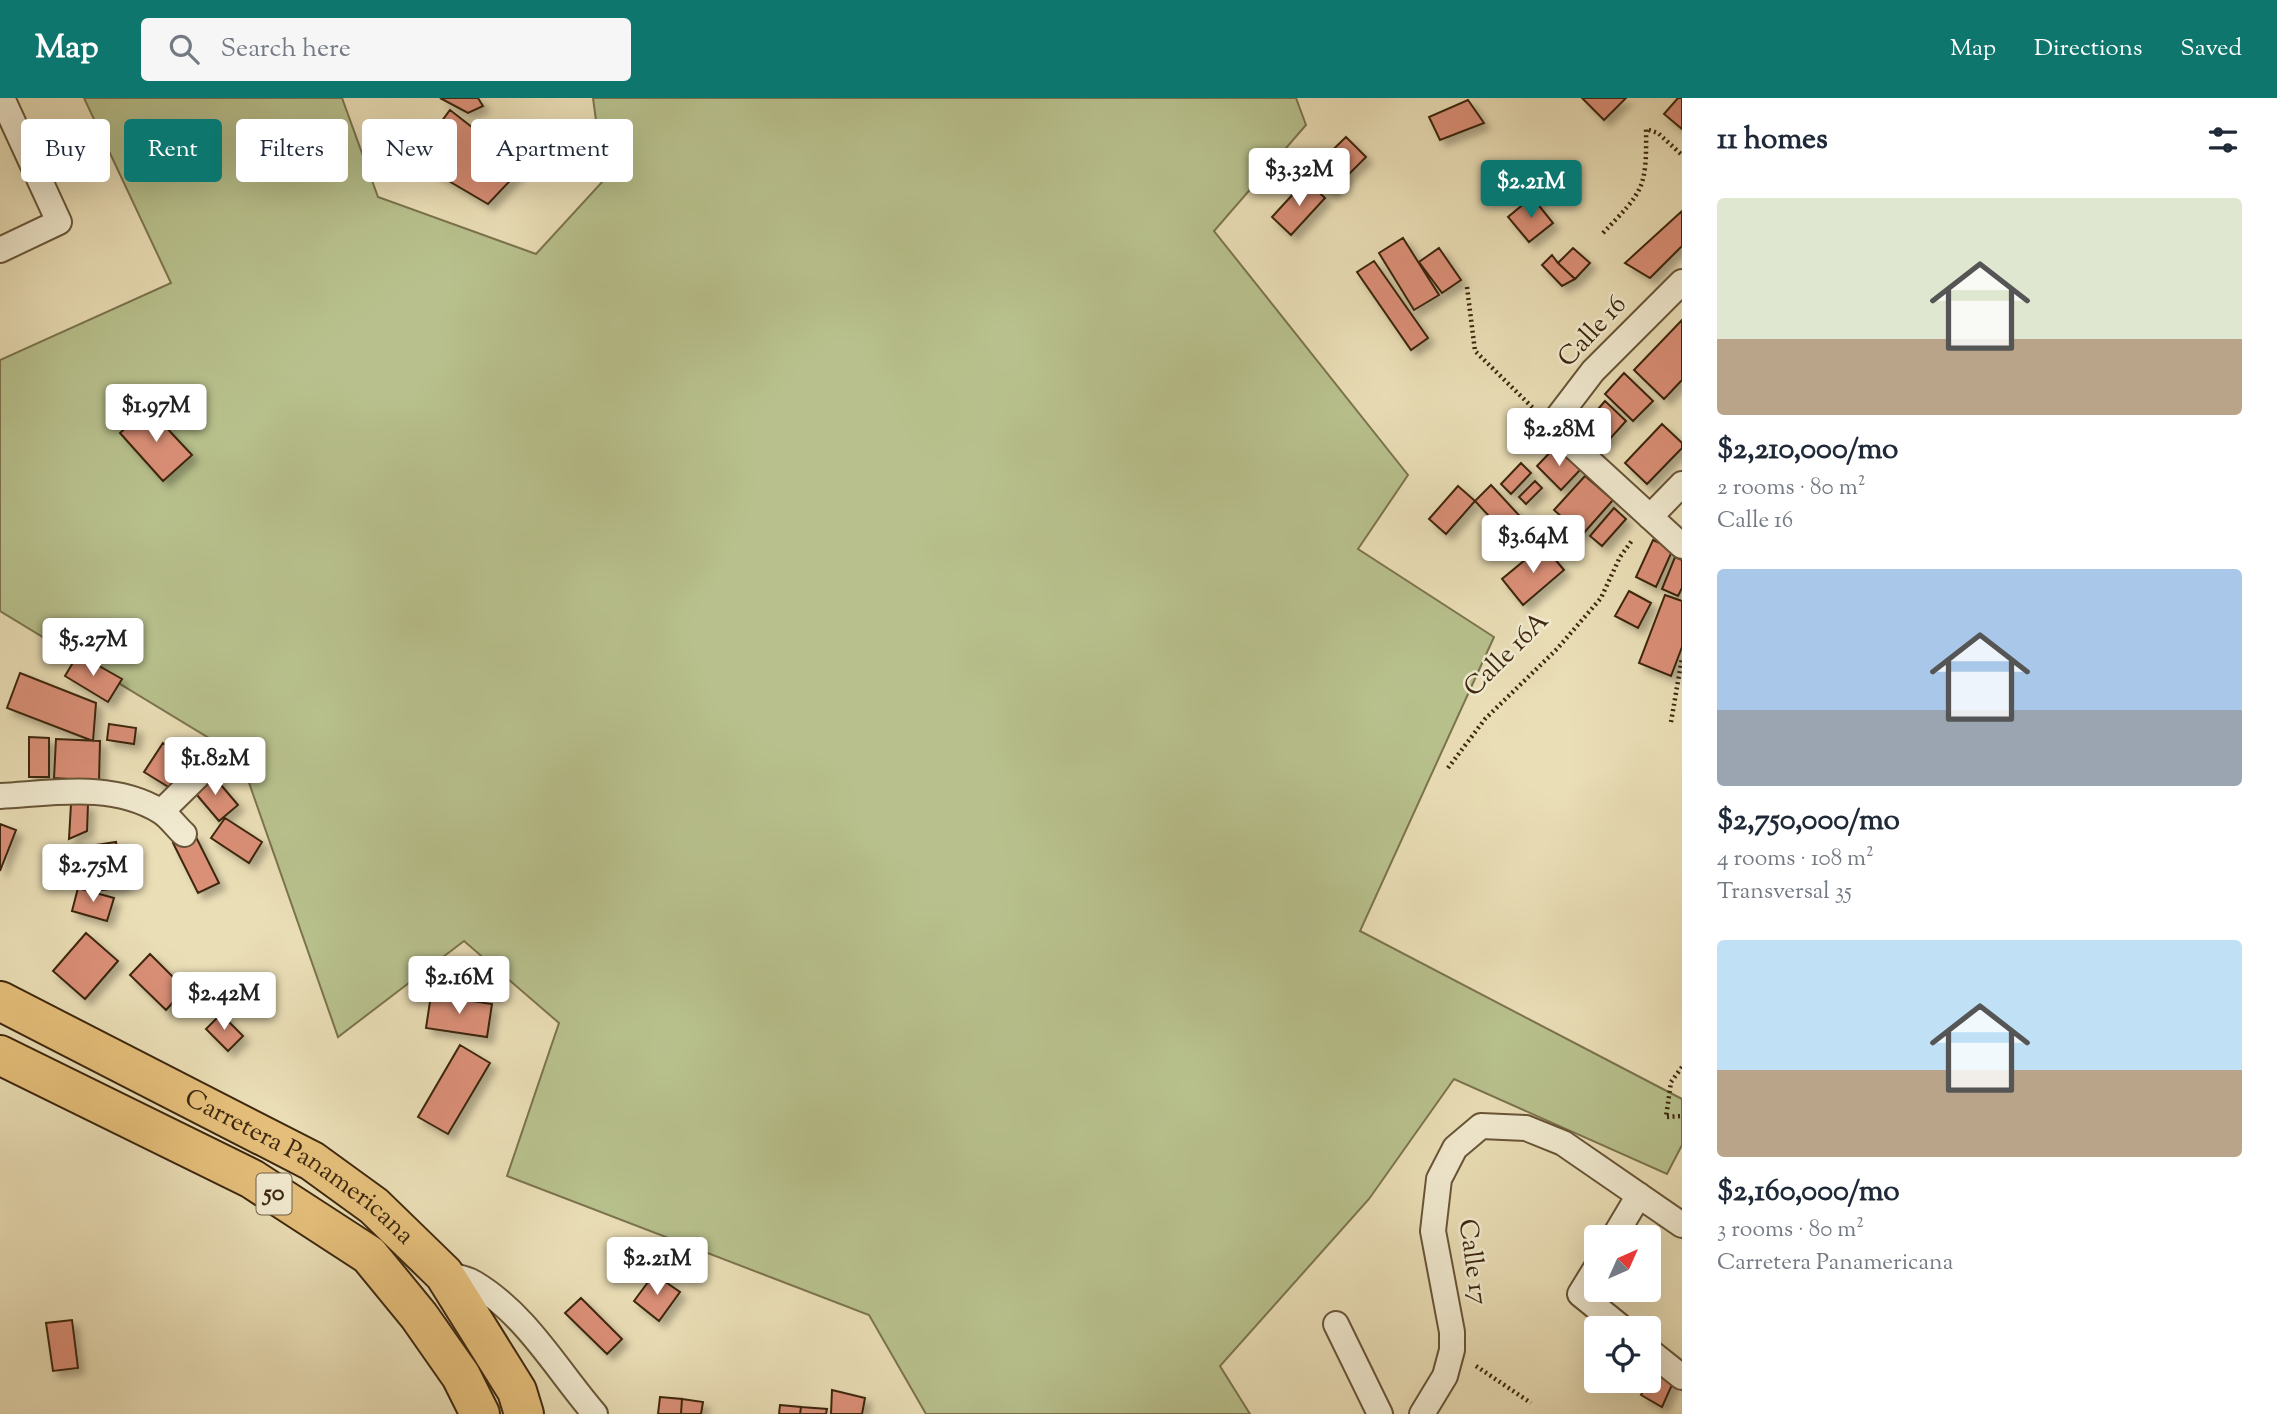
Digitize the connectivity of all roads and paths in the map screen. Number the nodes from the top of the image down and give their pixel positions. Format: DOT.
graph roads {
  1 [pos="2,98"];
  2 [pos="1682,155"];
  3 [pos="1603,233"];
  4 [pos="0,250"];
  5 [pos="1682,282"];
  6 [pos="1467,286"];
  7 [pos="1551,426"];
  8 [pos="1682,484"];
  9 [pos="1650,517"];
  10 [pos="1682,546"];
  11 [pos="1682,658"];
  12 [pos="1671,722"];
  13 [pos="219,755"];
  14 [pos="1448,768"];
  15 [pos="0,796"];
  16 [pos="162,811"];
  17 [pos="184,834"];
  18 [pos="0,1001"];
  19 [pos="0,1055"];
  20 [pos="1682,1068"];
  21 [pos="1682,1116"];
  22 [pos="1639,1195"];
  23 [pos="1621,1225"];
  24 [pos="1682,1225"];
  25 [pos="443,1274"];
  26 [pos="1590,1302"];
  27 [pos="1607,1316"];
  28 [pos="1336,1324"];
  29 [pos="1452,1350"];
  30 [pos="1661,1360"];
  31 [pos="1682,1377"];
  32 [pos="1531,1403"];
  33 [pos="480,1414"];
  34 [pos="524,1414"];
  35 [pos="595,1414"];
  36 [pos="1380,1414"];
  37 [pos="1422,1414"];
  1 -- 4 [label="street"];
  2 -- 3 [label="path"];
  5 -- 7 [label="street, Calle 16"];
  6 -- 7 [label="path"];
  7 -- 9 [label="street"];
  8 -- 9 [label="street"];
  9 -- 10 [label="street"];
  9 -- 14 [label="path, Calle 16A"];
  11 -- 12 [label="path"];
  13 -- 16 [label="street"];
  15 -- 16 [label="street"];
  16 -- 17 [label="street"];
  18 -- 25 [label="highway, Carretera Panamericana / 50"];
  19 -- 33 [label="highway, Carretera Panamericana / 50"];
  20 -- 21 [label="path"];
  22 -- 23 [label="street"];
  22 -- 24 [label="street"];
  22 -- 29 [label="street, Calle 17"];
  25 -- 34 [label="highway, Carretera Panamericana / 50"];
  25 -- 35 [label="street"];
  26 -- 27 [label="street"];
  28 -- 36 [label="street"];
  29 -- 32 [label="path"];
  29 -- 37 [label="street, Calle 17"];
  30 -- 31 [label="street"];
}
